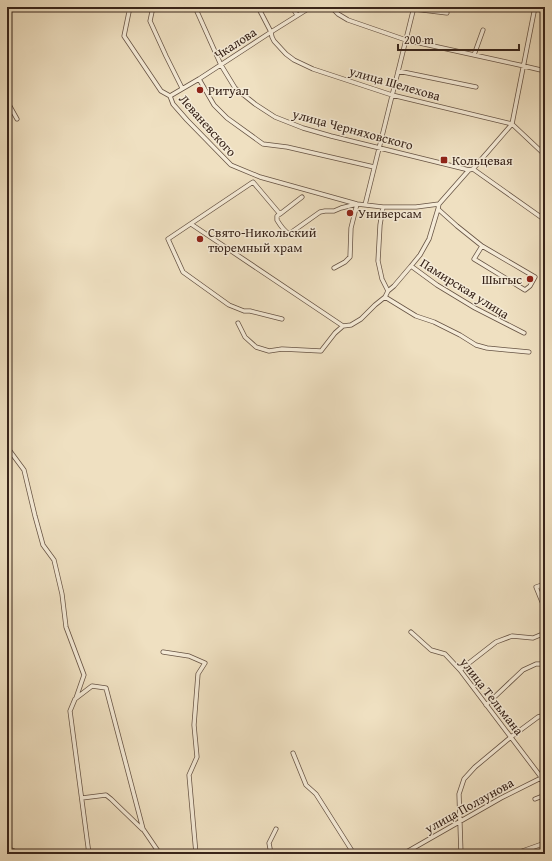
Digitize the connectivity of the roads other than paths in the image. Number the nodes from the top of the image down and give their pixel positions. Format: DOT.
graph roads {
  1 [pos="116,7"];
  2 [pos="152,7"];
  3 [pos="195,7"];
  4 [pos="258,7"];
  5 [pos="292,7"];
  6 [pos="311,7"];
  7 [pos="331,7"];
  8 [pos="535,7"];
  9 [pos="414,8"];
  10 [pos="129,9"];
  11 [pos="447,14"];
  12 [pos="297,15"];
  13 [pos="482,30"];
  14 [pos="271,32"];
  15 [pos="406,40"];
  16 [pos="474,55"];
  17 [pos="221,65"];
  18 [pos="524,66"];
  19 [pos="398,71"];
  20 [pos="545,71"];
  21 [pos="199,79"];
  22 [pos="476,87"];
  23 [pos="182,88"];
  24 [pos="392,94"];
  25 [pos="170,96"];
  26 [pos="7,101"];
  27 [pos="17,119"];
  28 [pos="512,124"];
  29 [pos="379,147"];
  30 [pos="545,155"];
  31 [pos="374,167"];
  32 [pos="471,169"];
  33 [pos="302,198"];
  34 [pos="357,204"];
  35 [pos="365,205"];
  36 [pos="438,206"];
  37 [pos="383,207"];
  38 [pos="280,214"];
  39 [pos="545,220"];
  40 [pos="191,224"];
  41 [pos="482,246"];
  42 [pos="411,266"];
  43 [pos="334,268"];
  44 [pos="388,291"];
  45 [pos="385,297"];
  46 [pos="282,319"];
  47 [pos="238,323"];
  48 [pos="342,326"];
  49 [pos="524,334"];
  50 [pos="529,352"];
  51 [pos="7,447"];
  52 [pos="545,584"];
  53 [pos="545,609"];
  54 [pos="411,632"];
  55 [pos="545,633"];
  56 [pos="163,652"];
  57 [pos="545,664"];
  58 [pos="460,670"];
  59 [pos="75,699"];
  60 [pos="486,704"];
  61 [pos="545,715"];
  62 [pos="511,737"];
  63 [pos="293,753"];
  64 [pos="545,776"];
  65 [pos="541,777"];
  66 [pos="545,786"];
  67 [pos="545,795"];
  68 [pos="82,798"];
  69 [pos="535,799"];
  70 [pos="460,822"];
  71 [pos="276,829"];
  72 [pos="143,830"];
  73 [pos="545,843"];
  74 [pos="7,848"];
  75 [pos="18,854"];
  76 [pos="89,854"];
  77 [pos="160,854"];
  78 [pos="196,854"];
  79 [pos="271,854"];
  80 [pos="354,854"];
  81 [pos="403,854"];
  82 [pos="461,854"];
  83 [pos="514,854"];
  1 -- 10 [label="street"];
  2 -- 23 [label="street"];
  3 -- 17 [label="street, улица Черняховского"];
  4 -- 14 [label="street, улица Шелехова"];
  5 -- 12 [label="street"];
  6 -- 12 [label="street, Чкалова"];
  7 -- 15 [label="street"];
  8 -- 18 [label="street"];
  9 -- 11 [label="street"];
  9 -- 15 [label="street"];
  10 -- 25 [label="street, Леваневского"];
  12 -- 14 [label="street, Чкалова"];
  13 -- 16 [label="street"];
  14 -- 17 [label="street, Чкалова"];
  14 -- 24 [label="street, улица Шелехова"];
  15 -- 16 [label="street"];
  15 -- 19 [label="street"];
  16 -- 18 [label="street"];
  17 -- 21 [label="street, Чкалова"];
  17 -- 29 [label="street, улица Черняховского"];
  18 -- 20 [label="street"];
  18 -- 28 [label="street"];
  19 -- 22 [label="street"];
  19 -- 24 [label="street"];
  21 -- 23 [label="street, Чкалова"];
  21 -- 31 [label="street"];
  23 -- 25 [label="street, Чкалова"];
  24 -- 28 [label="street, улица Шелехова"];
  24 -- 29 [label="street"];
  25 -- 34 [label="street, Леваневского"];
  26 -- 27 [label="street"];
  28 -- 30 [label="street, улица Шелехова"];
  28 -- 32 [label="street"];
  29 -- 31 [label="street"];
  29 -- 32 [label="street, улица Черняховского"];
  31 -- 35 [label="street"];
  32 -- 36 [label="street"];
  32 -- 39 [label="street, улица Черняховского"];
  33 -- 38 [label="street"];
  34 -- 35 [label="street, Леваневского"];
  34 -- 38 [label="street, Леваневского"];
  34 -- 43 [label="street"];
  35 -- 37 [label="street, Леваневского"];
  36 -- 37 [label="street, Леваневского"];
  36 -- 41 [label="street"];
  36 -- 42 [label="street, Памирская улица"];
  37 -- 44 [label="street"];
  38 -- 40 [label="street, Леваневского"];
  40 -- 46 [label="street, Леваневского"];
  40 -- 48 [label="street"];
  41 -- 41 [label="street"];
  42 -- 44 [label="street"];
  42 -- 49 [label="street, Памирская улица"];
  44 -- 45 [label="street"];
  45 -- 48 [label="street"];
  45 -- 50 [label="street"];
  47 -- 48 [label="street"];
  51 -- 59 [label="street"];
  52 -- 53 [label="street"];
  54 -- 58 [label="street, улица Тельмана"];
  55 -- 58 [label="street"];
  56 -- 78 [label="street"];
  57 -- 60 [label="street"];
  58 -- 60 [label="street, улица Тельмана"];
  59 -- 68 [label="street"];
  59 -- 72 [label="street"];
  60 -- 62 [label="street, улица Тельмана"];
  61 -- 62 [label="street"];
  62 -- 65 [label="street, улица Тельмана"];
  62 -- 70 [label="street"];
  63 -- 80 [label="street"];
  64 -- 65 [label="street, улица Ползунова"];
  65 -- 66 [label="street, улица Тельмана"];
  65 -- 70 [label="street, улица Ползунова"];
  67 -- 69 [label="street"];
  68 -- 72 [label="street"];
  68 -- 76 [label="street"];
  70 -- 81 [label="street, улица Ползунова"];
  70 -- 82 [label="street"];
  71 -- 79 [label="street"];
  72 -- 77 [label="street"];
  73 -- 83 [label="street"];
  74 -- 75 [label="street"];
}
